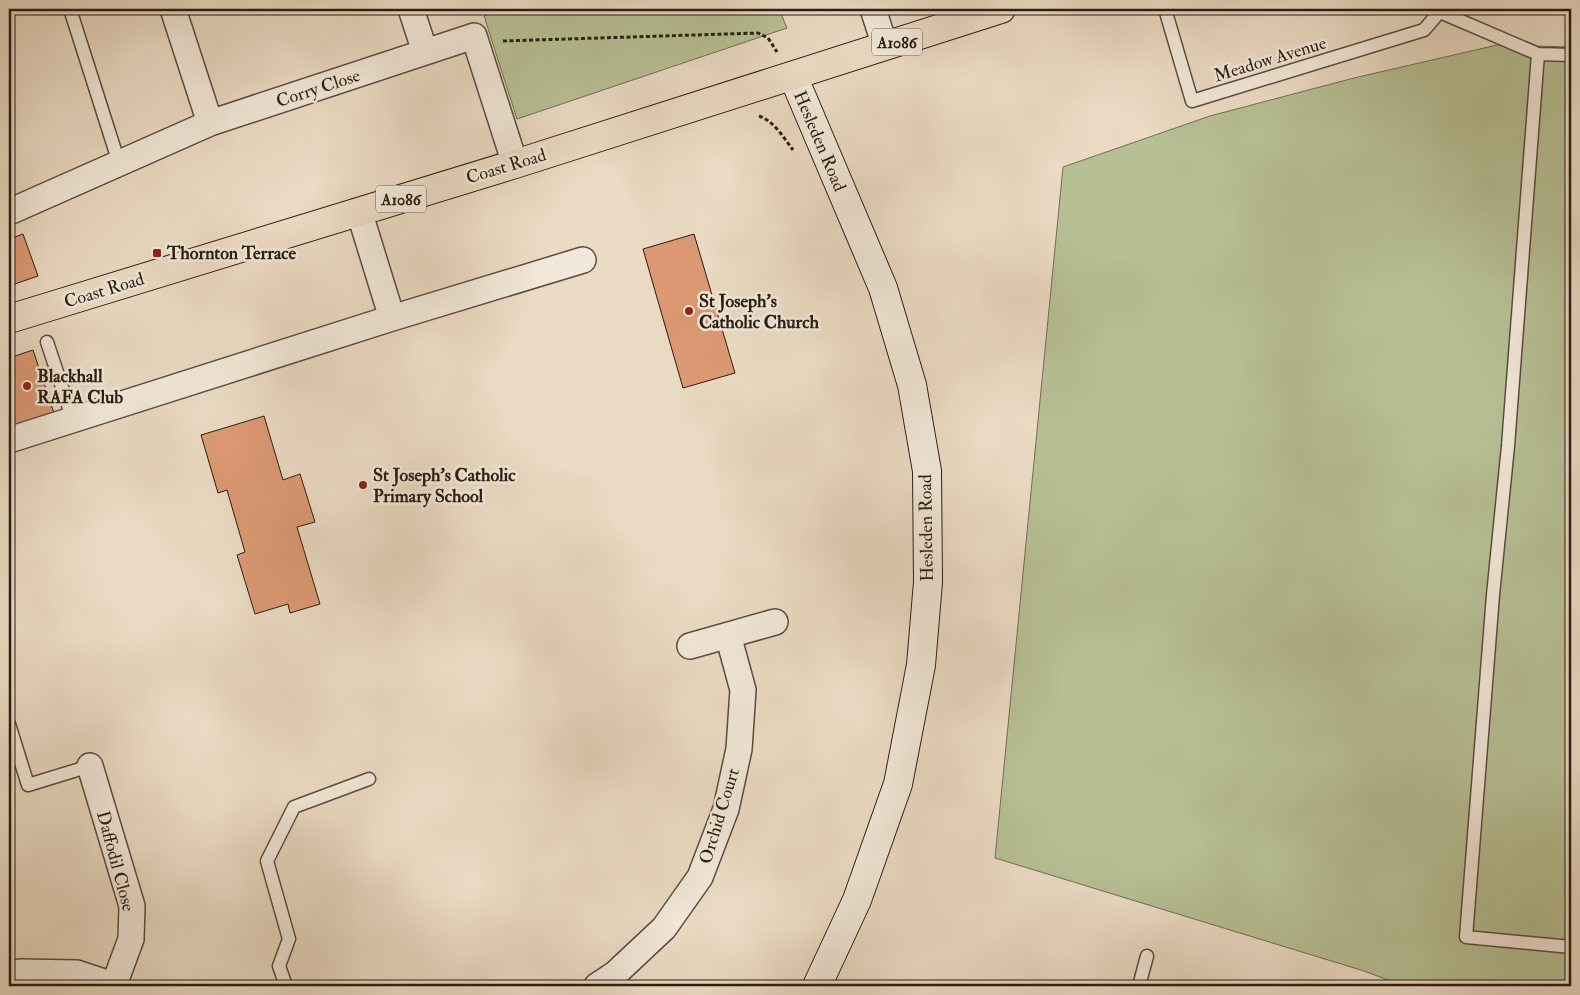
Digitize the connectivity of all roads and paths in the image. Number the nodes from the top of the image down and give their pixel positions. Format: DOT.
graph roads {
  1 [pos="70,9"];
  2 [pos="173,9"];
  3 [pos="410,9"];
  4 [pos="873,9"];
  5 [pos="1001,9"];
  6 [pos="1164,9"];
  7 [pos="1441,10"];
  8 [pos="478,46"];
  9 [pos="886,46"];
  10 [pos="425,52"];
  11 [pos="1538,54"];
  12 [pos="1571,55"];
  13 [pos="793,76"];
  14 [pos="756,115"];
  15 [pos="210,123"];
  16 [pos="796,154"];
  17 [pos="119,164"];
  18 [pos="515,164"];
  19 [pos="10,207"];
  20 [pos="359,211"];
  21 [pos="583,260"];
  22 [pos="392,318"];
  23 [pos="9,319"];
  24 [pos="47,342"];
  25 [pos="73,420"];
  26 [pos="9,440"];
  27 [pos="775,622"];
  28 [pos="728,635"];
  29 [pos="690,646"];
  30 [pos="9,724"];
  31 [pos="90,766"];
  32 [pos="369,779"];
  33 [pos="1571,947"];
  34 [pos="1147,956"];
  35 [pos="9,977"];
  36 [pos="115,986"];
  37 [pos="286,986"];
  38 [pos="597,986"];
  39 [pos="817,986"];
  40 [pos="1139,986"];
  1 -- 17 [label="lane"];
  2 -- 15 [label="street"];
  3 -- 10 [label="street"];
  4 -- 9 [label="street"];
  5 -- 9 [label="main road, Coast Road / A1086"];
  6 -- 7 [label="lane, Meadow Avenue"];
  7 -- 11 [label="lane"];
  8 -- 10 [label="street, Corry Close"];
  8 -- 13 [label="path"];
  8 -- 18 [label="street"];
  9 -- 13 [label="main road, Coast Road / A1086"];
  10 -- 15 [label="street, Corry Close"];
  11 -- 12 [label="lane"];
  11 -- 33 [label="lane"];
  13 -- 18 [label="main road, Coast Road / A1086"];
  13 -- 39 [label="main road, Hesleden Road"];
  14 -- 16 [label="path"];
  15 -- 17 [label="street, Corry Close"];
  17 -- 19 [label="street, Corry Close"];
  18 -- 20 [label="main road, Coast Road / A1086"];
  20 -- 22 [label="street"];
  20 -- 23 [label="main road, Coast Road / A1086"];
  21 -- 22 [label="street"];
  22 -- 25 [label="street"];
  24 -- 25 [label="lane"];
  25 -- 26 [label="street"];
  27 -- 28 [label="street"];
  28 -- 29 [label="street"];
  28 -- 38 [label="street, Orchid Court"];
  30 -- 31 [label="lane"];
  31 -- 36 [label="street, Daffodil Close"];
  32 -- 37 [label="lane"];
  34 -- 40 [label="lane"];
  35 -- 36 [label="street"];
}
